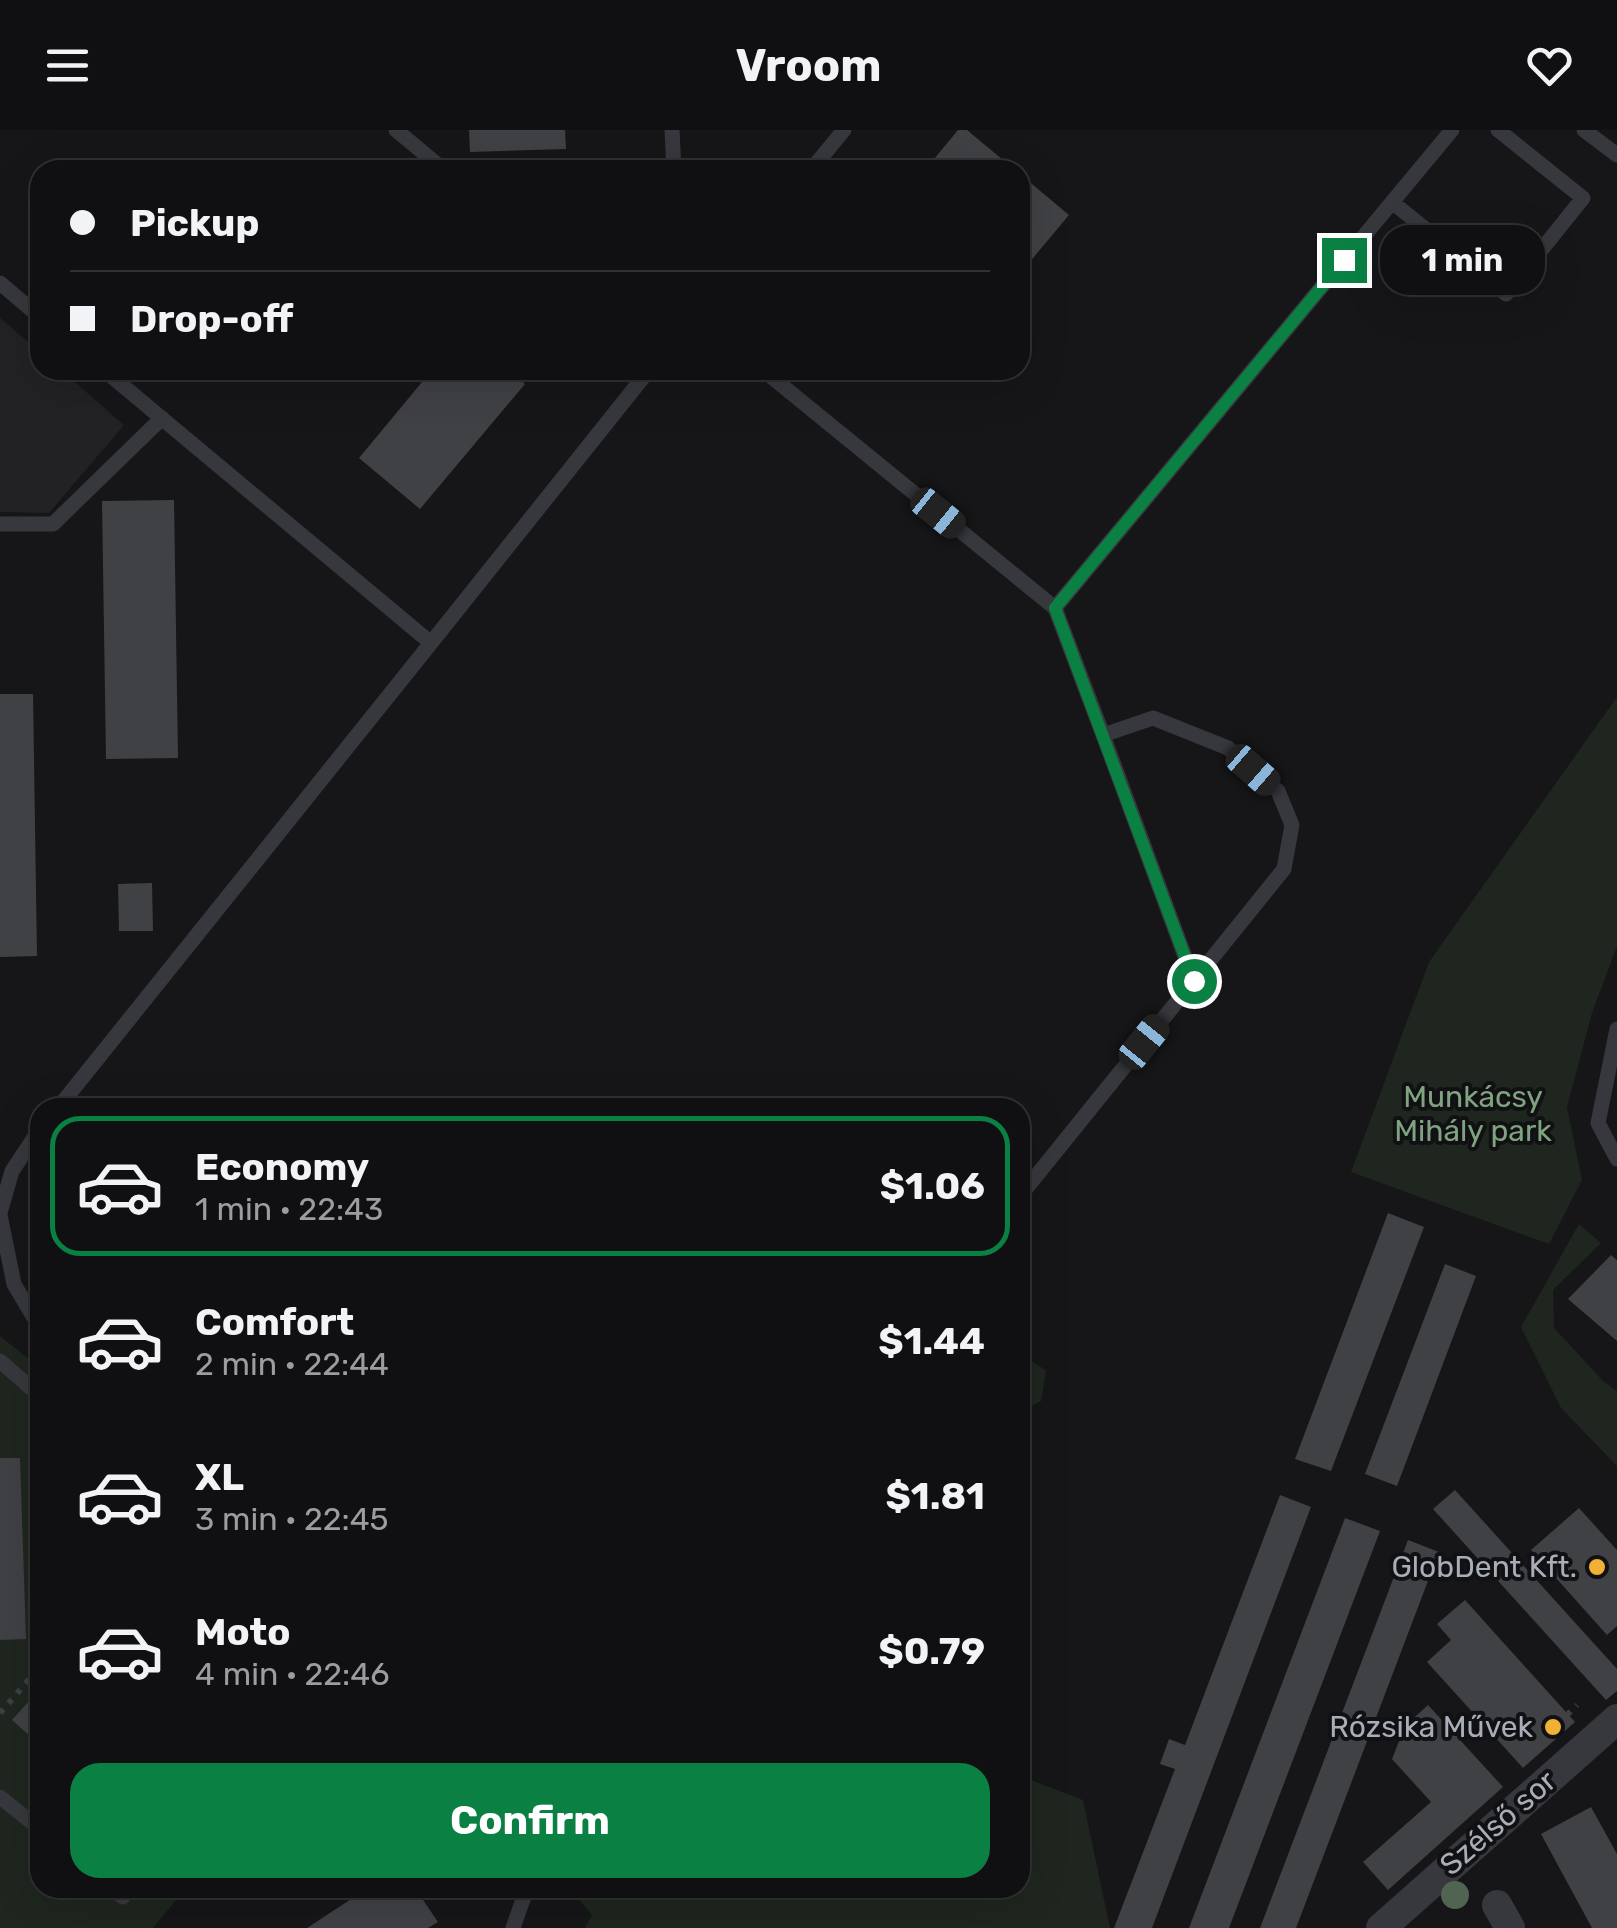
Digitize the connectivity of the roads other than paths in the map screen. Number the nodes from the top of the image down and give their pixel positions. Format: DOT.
graph roads {
  1 [pos="396,130"];
  2 [pos="672,130"];
  3 [pos="844,130"];
  4 [pos="1452,130"];
  5 [pos="1498,130"];
  6 [pos="1584,130"];
  7 [pos="1617,155"];
  8 [pos="432,160"];
  9 [pos="674,160"];
  10 [pos="819,160"];
  11 [pos="1392,202"];
  12 [pos="0,283"];
  13 [pos="30,308"];
  14 [pos="116,380"];
  15 [pos="640,380"];
  16 [pos="775,380"];
  17 [pos="162,418"];
  18 [pos="0,524"];
  19 [pos="1055,608"];
  20 [pos="431,643"];
  21 [pos="1103,735"];
  22 [pos="1194,981"];
  23 [pos="1617,1030"];
  24 [pos="66,1098"];
  25 [pos="30,1145"];
  26 [pos="1617,1159"];
  27 [pos="1030,1184"];
  28 [pos="0,1214"];
  29 [pos="30,1311"];
  30 [pos="0,1362"];
  31 [pos="30,1388"];
  32 [pos="1617,1719"];
  33 [pos="0,1796"];
  34 [pos="30,1822"];
  35 [pos="524,1898"];
  36 [pos="513,1928"];
  37 [pos="1380,1928"];
  1 -- 8 [label="lane"];
  2 -- 9 [label="lane"];
  3 -- 10 [label="lane"];
  4 -- 11 [label="lane"];
  5 -- 11 [label="lane"];
  6 -- 7 [label="lane"];
  11 -- 19 [label="lane"];
  12 -- 13 [label="lane"];
  14 -- 17 [label="lane"];
  15 -- 20 [label="lane"];
  16 -- 19 [label="lane"];
  17 -- 18 [label="lane"];
  17 -- 20 [label="lane"];
  19 -- 21 [label="lane"];
  20 -- 24 [label="lane"];
  21 -- 22 [label="lane"];
  21 -- 22 [label="lane"];
  22 -- 27 [label="lane"];
  23 -- 26 [label="lane"];
  25 -- 28 [label="lane"];
  28 -- 29 [label="lane"];
  30 -- 31 [label="lane"];
  32 -- 37 [label="street, Szélső sor"];
  33 -- 34 [label="lane"];
  35 -- 36 [label="lane"];
}
